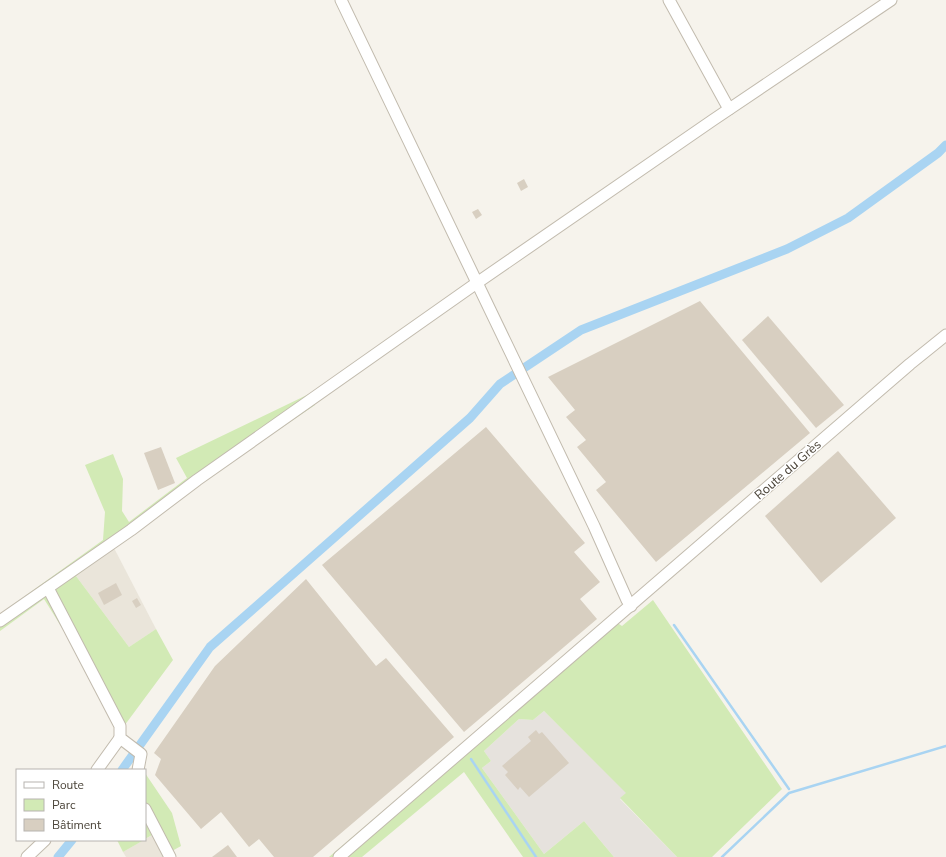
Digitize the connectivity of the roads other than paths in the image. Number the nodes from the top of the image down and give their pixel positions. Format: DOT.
graph roads {
  1 [pos="341,0"];
  2 [pos="669,0"];
  3 [pos="891,0"];
  4 [pos="728,109"];
  5 [pos="477,284"];
  6 [pos="946,335"];
  7 [pos="48,588"];
  8 [pos="631,606"];
  9 [pos="0,621"];
  10 [pos="123,740"];
  11 [pos="98,769"];
  12 [pos="138,769"];
  13 [pos="146,811"];
  14 [pos="44,841"];
  15 [pos="27,857"];
  16 [pos="170,857"];
  17 [pos="339,857"];
  1 -- 5 [label="street"];
  2 -- 4 [label="street"];
  3 -- 4 [label="street"];
  4 -- 5 [label="street"];
  5 -- 7 [label="street"];
  5 -- 8 [label="street"];
  6 -- 8 [label="street, Route du Grès"];
  7 -- 9 [label="street"];
  7 -- 10 [label="street"];
  8 -- 17 [label="street, Route du Grès"];
  10 -- 11 [label="street"];
  10 -- 12 [label="street"];
  13 -- 16 [label="street"];
  14 -- 15 [label="street"];
}
